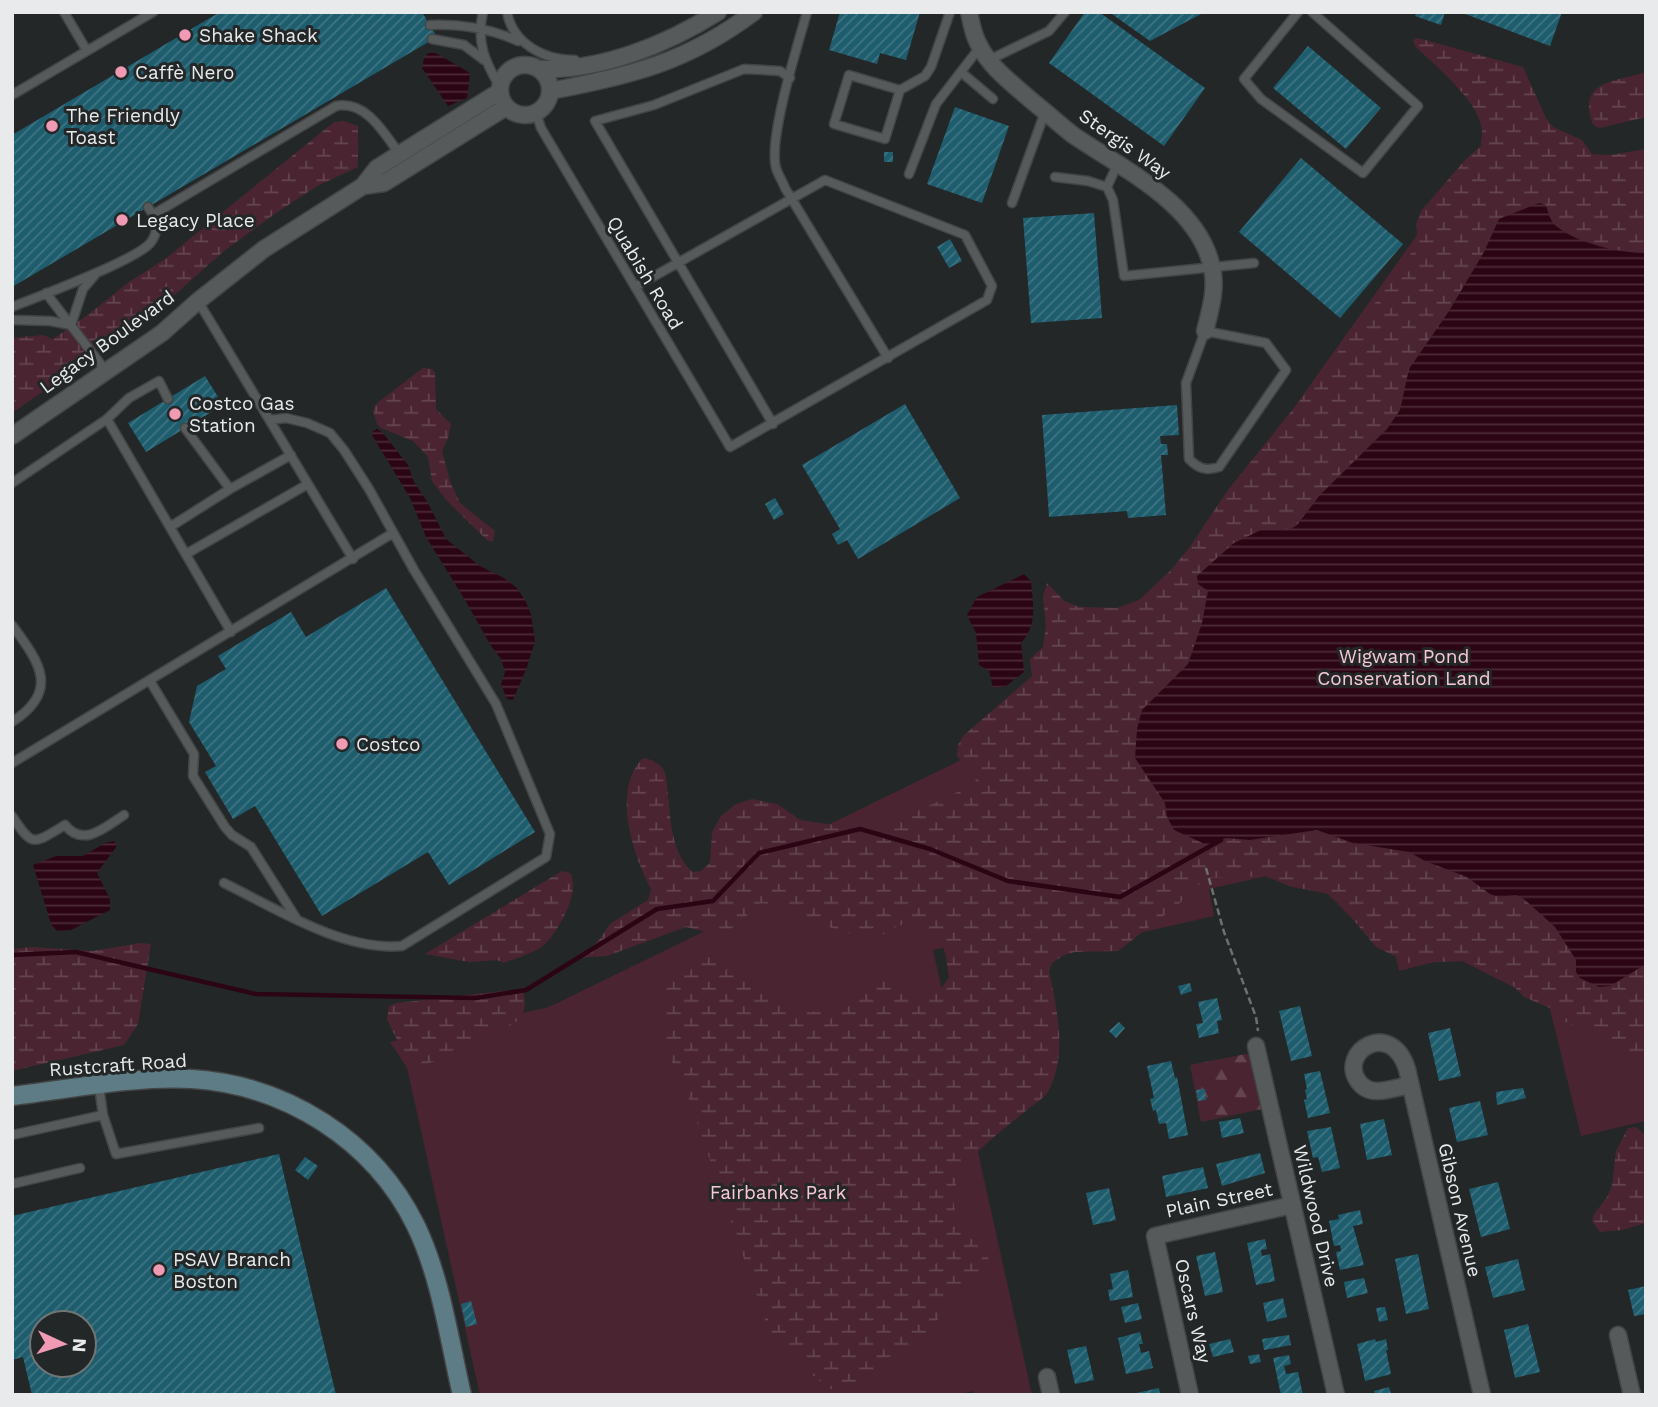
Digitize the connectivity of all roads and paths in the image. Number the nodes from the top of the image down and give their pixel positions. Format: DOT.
graph roads {
  1 [pos="64,12"];
  2 [pos="153,12"];
  3 [pos="483,12"];
  4 [pos="507,12"];
  5 [pos="718,12"];
  6 [pos="754,12"];
  7 [pos="950,12"];
  8 [pos="969,12"];
  9 [pos="1065,12"];
  10 [pos="1298,12"];
  11 [pos="1312,12"];
  12 [pos="804,13"];
  13 [pos="430,25"];
  14 [pos="479,28"];
  15 [pos="432,39"];
  16 [pos="521,42"];
  17 [pos="87,51"];
  18 [pos="985,53"];
  19 [pos="484,60"];
  20 [pos="609,60"];
  21 [pos="539,69"];
  22 [pos="961,72"];
  23 [pos="790,78"];
  24 [pos="900,90"];
  25 [pos="550,91"];
  26 [pos="12,95"];
  27 [pos="502,96"];
  28 [pos="993,99"];
  29 [pos="1045,112"];
  30 [pos="536,113"];
  31 [pos="404,161"];
  32 [pos="1118,163"];
  33 [pos="909,174"];
  34 [pos="1055,177"];
  35 [pos="1107,187"];
  36 [pos="792,199"];
  37 [pos="1012,203"];
  38 [pos="679,263"];
  39 [pos="1254,263"];
  40 [pos="1213,269"];
  41 [pos="101,270"];
  42 [pos="635,287"];
  43 [pos="46,293"];
  44 [pos="198,301"];
  45 [pos="12,307"];
  46 [pos="12,320"];
  47 [pos="71,325"];
  48 [pos="1205,331"];
  49 [pos="888,358"];
  50 [pos="106,371"];
  51 [pos="168,399"];
  52 [pos="107,419"];
  53 [pos="270,420"];
  54 [pos="773,424"];
  55 [pos="186,428"];
  56 [pos="12,436"];
  57 [pos="291,455"];
  58 [pos="12,483"];
  59 [pos="308,484"];
  60 [pos="230,489"];
  61 [pos="170,527"];
  62 [pos="393,533"];
  63 [pos="186,554"];
  64 [pos="354,558"];
  65 [pos="12,625"];
  66 [pos="232,632"];
  67 [pos="150,681"];
  68 [pos="12,722"];
  69 [pos="12,763"];
  70 [pos="124,815"];
  71 [pos="12,816"];
  72 [pos="1206,868"];
  73 [pos="225,883"];
  74 [pos="296,918"];
  75 [pos="1256,1046"];
  76 [pos="1410,1085"];
  77 [pos="99,1086"];
  78 [pos="12,1096"];
  79 [pos="103,1115"];
  80 [pos="258,1128"];
  81 [pos="12,1135"];
  82 [pos="80,1168"];
  83 [pos="12,1184"];
  84 [pos="1292,1205"];
  85 [pos="1154,1236"];
  86 [pos="1618,1335"];
  87 [pos="1047,1377"];
  88 [pos="462,1395"];
  89 [pos="1051,1395"];
  90 [pos="1190,1395"];
  91 [pos="1336,1395"];
  92 [pos="1482,1395"];
  93 [pos="1632,1395"];
  1 -- 17 [label="lane"];
  2 -- 17 [label="lane"];
  3 -- 14 [label="lane"];
  4 -- 16 [label="lane"];
  5 -- 20 [label="street"];
  6 -- 25 [label="street"];
  7 -- 24 [label="lane"];
  8 -- 18 [label="street, Stergis Way"];
  9 -- 18 [label="lane"];
  10 -- 11 [label="lane"];
  12 -- 23 [label="lane"];
  13 -- 14 [label="lane"];
  14 -- 16 [label="lane"];
  14 -- 19 [label="lane"];
  15 -- 19 [label="lane"];
  16 -- 20 [label="lane"];
  17 -- 26 [label="lane"];
  18 -- 22 [label="lane"];
  18 -- 29 [label="street, Stergis Way"];
  19 -- 27 [label="lane"];
  20 -- 21 [label="street"];
  21 -- 25 [label="street"];
  21 -- 27 [label="street"];
  22 -- 28 [label="lane"];
  22 -- 33 [label="lane"];
  23 -- 36 [label="lane"];
  23 -- 38 [label="lane"];
  24 -- 24 [label="lane"];
  25 -- 30 [label="street"];
  27 -- 30 [label="street"];
  27 -- 31 [label="street, Legacy Boulevard"];
  29 -- 32 [label="street, Stergis Way"];
  29 -- 37 [label="lane"];
  30 -- 42 [label="lane, Quabish Road"];
  31 -- 41 [label="lane"];
  31 -- 44 [label="street, Legacy Boulevard"];
  32 -- 35 [label="lane"];
  32 -- 40 [label="street, Stergis Way"];
  34 -- 35 [label="lane"];
  35 -- 40 [label="lane"];
  36 -- 38 [label="lane"];
  36 -- 49 [label="lane"];
  36 -- 49 [label="lane"];
  38 -- 42 [label="lane"];
  38 -- 54 [label="lane"];
  39 -- 40 [label="lane"];
  40 -- 48 [label="street, Stergis Way"];
  41 -- 43 [label="lane"];
  41 -- 47 [label="lane"];
  42 -- 54 [label="lane, Quabish Road"];
  43 -- 45 [label="lane"];
  43 -- 47 [label="lane"];
  44 -- 50 [label="street, Legacy Boulevard"];
  44 -- 53 [label="lane"];
  46 -- 47 [label="lane"];
  47 -- 50 [label="lane"];
  48 -- 48 [label="lane"];
  49 -- 54 [label="lane"];
  50 -- 56 [label="street, Legacy Boulevard"];
  51 -- 52 [label="lane"];
  52 -- 58 [label="lane"];
  52 -- 61 [label="lane"];
  53 -- 57 [label="lane"];
  53 -- 62 [label="lane"];
  55 -- 60 [label="lane"];
  57 -- 59 [label="lane"];
  57 -- 60 [label="lane"];
  59 -- 63 [label="lane"];
  59 -- 64 [label="lane"];
  60 -- 61 [label="lane"];
  61 -- 63 [label="lane"];
  62 -- 64 [label="lane"];
  62 -- 74 [label="lane"];
  63 -- 66 [label="lane"];
  64 -- 66 [label="lane"];
  65 -- 68 [label="lane"];
  66 -- 67 [label="lane"];
  67 -- 69 [label="lane"];
  67 -- 74 [label="lane"];
  70 -- 71 [label="lane"];
  72 -- 75 [label="path"];
  73 -- 74 [label="lane"];
  75 -- 84 [label="street, Wildwood Drive"];
  76 -- 76 [label="street, Gibson Avenue"];
  76 -- 92 [label="street, Gibson Avenue"];
  77 -- 78 [label="main road, Rustcraft Road"];
  77 -- 79 [label="lane"];
  77 -- 88 [label="main road, Rustcraft Road"];
  79 -- 80 [label="lane"];
  79 -- 81 [label="lane"];
  82 -- 83 [label="lane"];
  84 -- 85 [label="street, Plain Street"];
  84 -- 91 [label="street, Wildwood Drive"];
  85 -- 90 [label="street, Oscars Way"];
  86 -- 93 [label="street"];
  87 -- 89 [label="street"];
}
